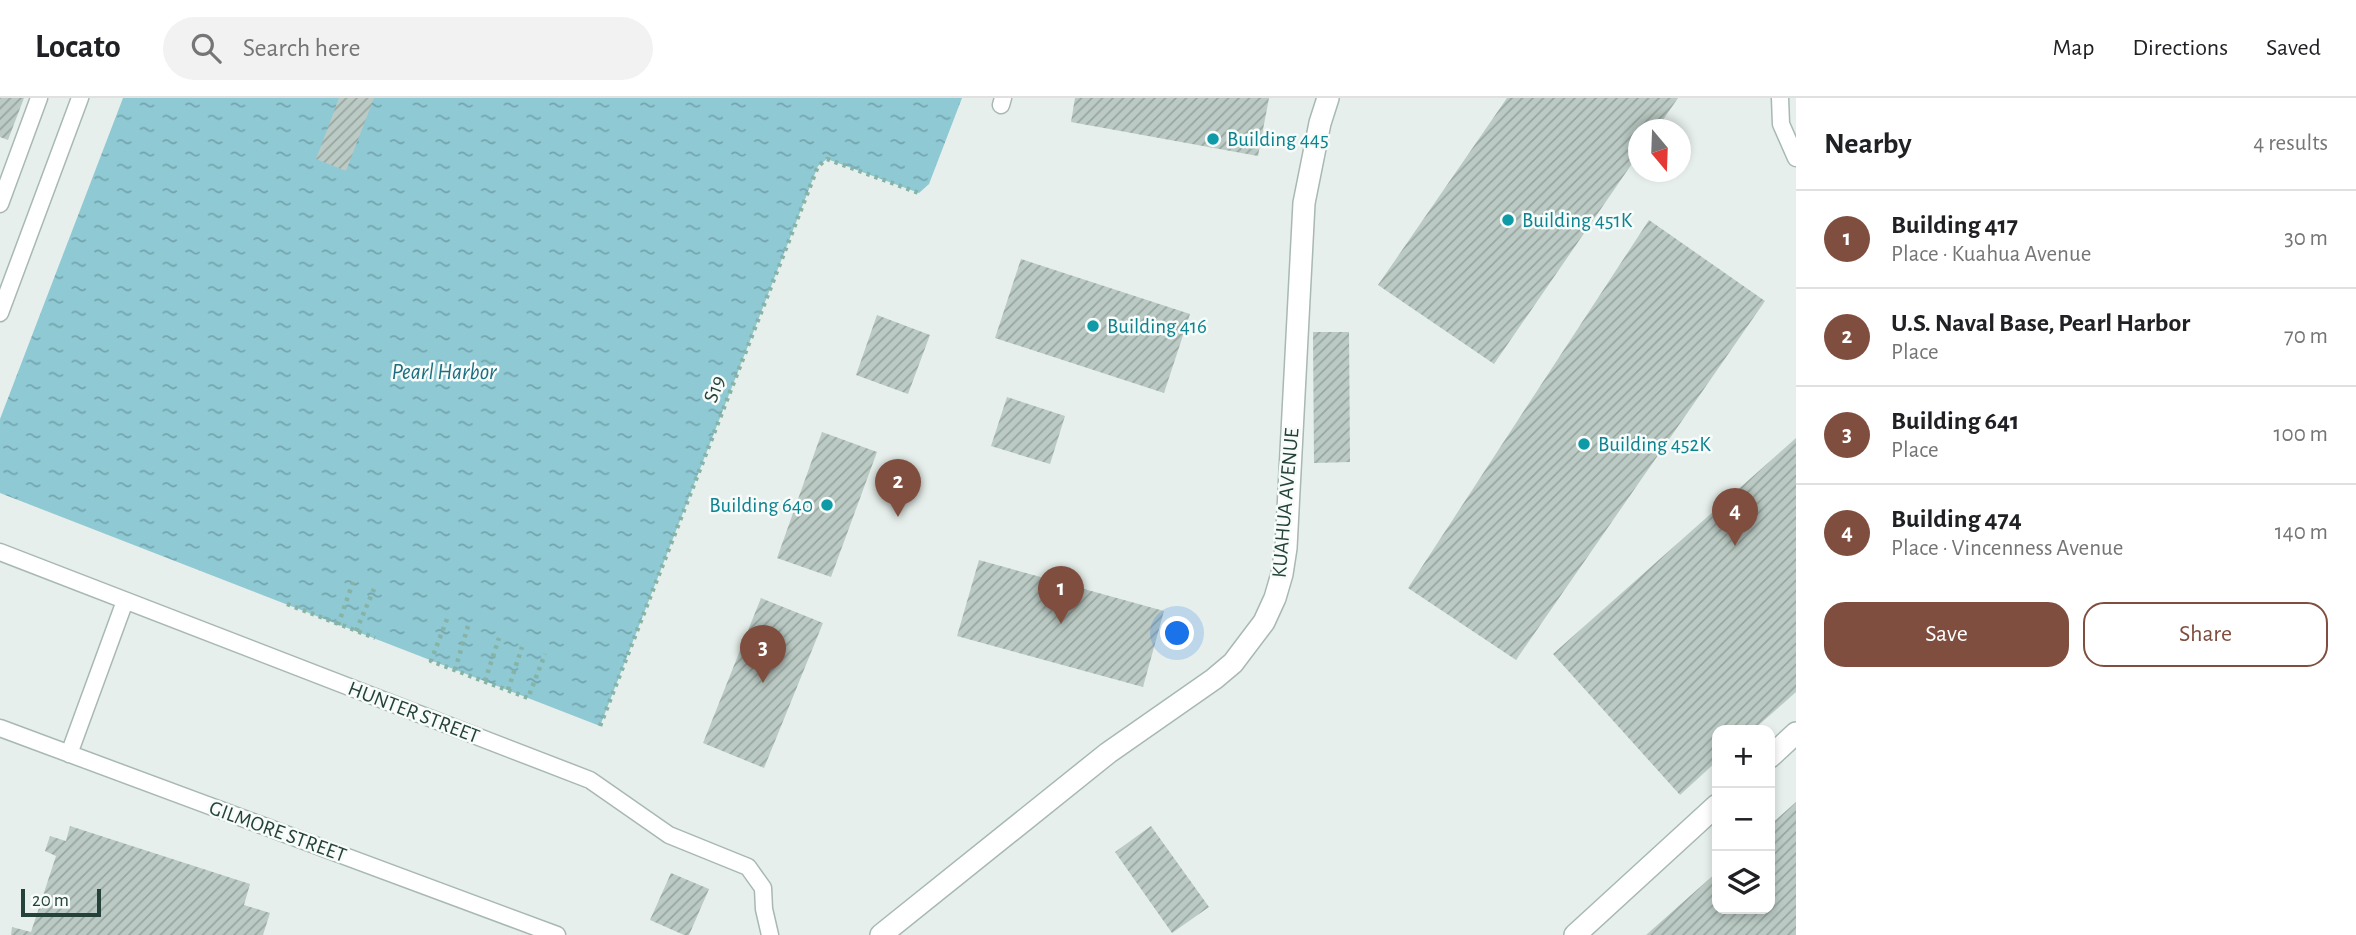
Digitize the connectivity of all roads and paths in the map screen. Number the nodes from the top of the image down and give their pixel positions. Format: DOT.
graph roads {
  1 [pos="39,98"];
  2 [pos="80,98"];
  3 [pos="1328,98"];
  4 [pos="1780,98"];
  5 [pos="1796,158"];
  6 [pos="919,193"];
  7 [pos="0,204"];
  8 [pos="0,313"];
  9 [pos="0,552"];
  10 [pos="353,582"];
  11 [pos="374,589"];
  12 [pos="125,601"];
  13 [pos="287,604"];
  14 [pos="447,619"];
  15 [pos="338,625"];
  16 [pos="468,626"];
  17 [pos="356,631"];
  18 [pos="375,638"];
  19 [pos="499,638"];
  20 [pos="522,647"];
  21 [pos="545,654"];
  22 [pos="455,670"];
  23 [pos="485,681"];
  24 [pos="508,690"];
  25 [pos="600,726"];
  26 [pos="0,728"];
  27 [pos="1796,733"];
  28 [pos="1775,752"];
  29 [pos="69,754"];
  30 [pos="1712,810"];
  31 [pos="556,935"];
  32 [pos="770,935"];
  33 [pos="881,935"];
  34 [pos="1575,935"];
  1 -- 7 [label="lane"];
  2 -- 8 [label="lane"];
  3 -- 33 [label="street, KUAHUA AVENUE"];
  4 -- 5 [label="lane"];
  6 -- 25 [label="path, S19"];
  9 -- 12 [label="lane, HUNTER STREET"];
  10 -- 15 [label="path"];
  11 -- 17 [label="path"];
  12 -- 29 [label="lane"];
  12 -- 32 [label="lane, HUNTER STREET"];
  13 -- 15 [label="path"];
  14 -- 22 [label="path"];
  15 -- 17 [label="path"];
  16 -- 22 [label="path"];
  17 -- 18 [label="path"];
  19 -- 23 [label="path"];
  20 -- 24 [label="path"];
  21 -- 24 [label="path"];
  22 -- 23 [label="path"];
  23 -- 24 [label="path"];
  26 -- 29 [label="lane, GILMORE STREET"];
  27 -- 28 [label="street"];
  29 -- 31 [label="lane, GILMORE STREET"];
  30 -- 34 [label="street"];
}
